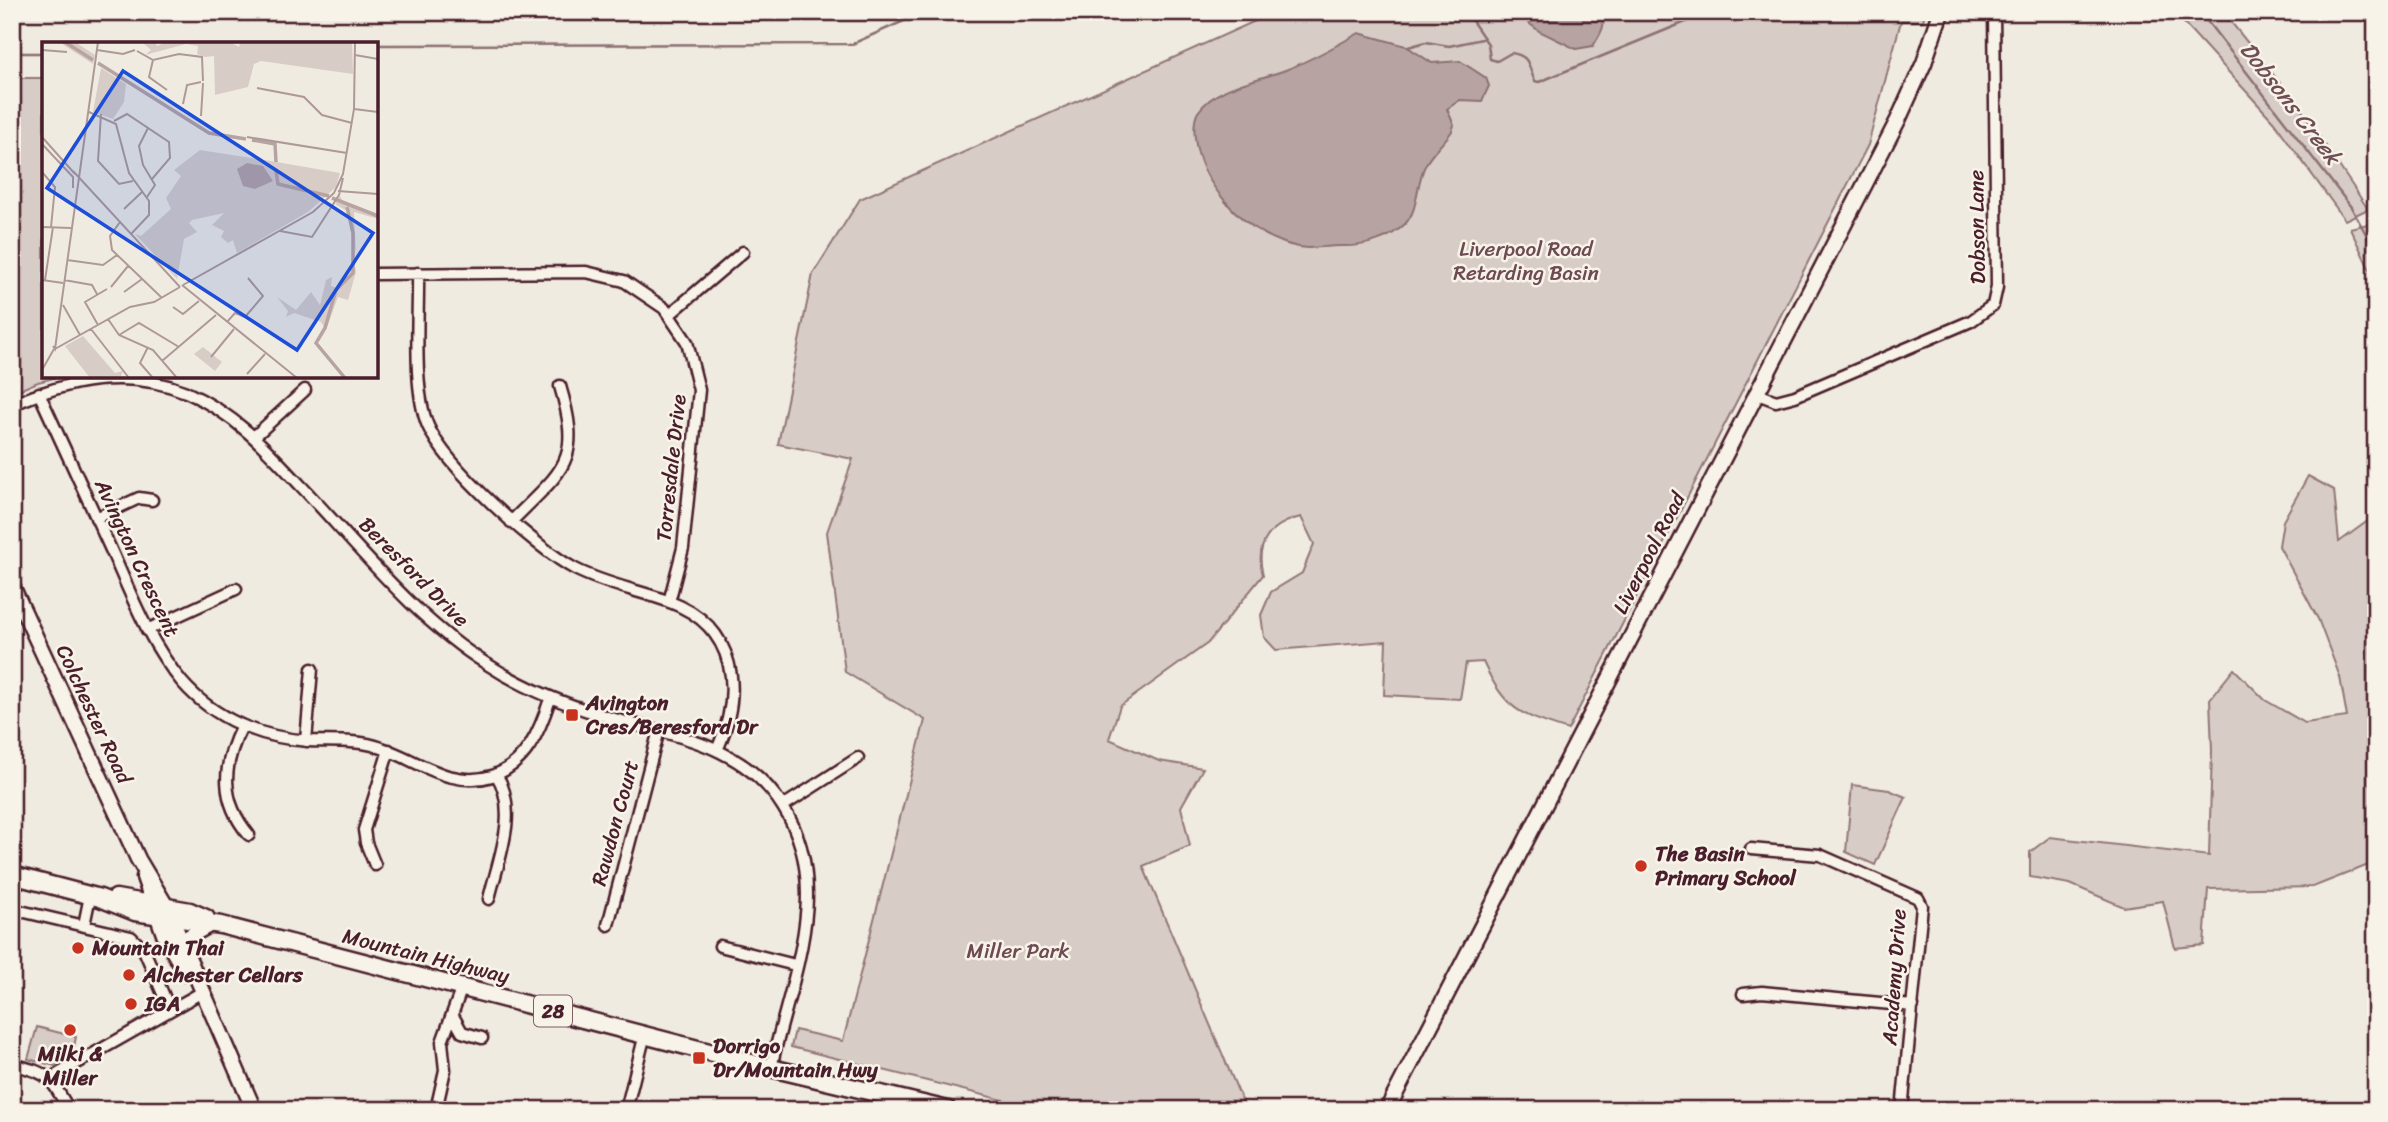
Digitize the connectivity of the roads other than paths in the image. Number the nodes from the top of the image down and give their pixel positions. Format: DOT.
graph roads {
  1 [pos="1941,12"];
  2 [pos="1994,12"];
  3 [pos="743,252"];
  4 [pos="418,273"];
  5 [pos="378,274"];
  6 [pos="670,314"];
  7 [pos="159,380"];
  8 [pos="560,386"];
  9 [pos="305,390"];
  10 [pos="39,393"];
  11 [pos="1755,393"];
  12 [pos="12,405"];
  13 [pos="255,436"];
  14 [pos="152,500"];
  15 [pos="96,518"];
  16 [pos="512,523"];
  17 [pos="12,586"];
  18 [pos="236,589"];
  19 [pos="669,602"];
  20 [pos="147,630"];
  21 [pos="312,669"];
  22 [pos="550,699"];
  23 [pos="242,726"];
  24 [pos="659,730"];
  25 [pos="306,741"];
  26 [pos="718,748"];
  27 [pos="389,750"];
  28 [pos="858,758"];
  29 [pos="496,775"];
  30 [pos="783,806"];
  31 [pos="249,835"];
  32 [pos="1751,849"];
  33 [pos="375,865"];
  34 [pos="12,875"];
  35 [pos="95,897"];
  36 [pos="489,899"];
  37 [pos="12,909"];
  38 [pos="161,911"];
  39 [pos="216,924"];
  40 [pos="84,925"];
  41 [pos="608,925"];
  42 [pos="720,946"];
  43 [pos="186,952"];
  44 [pos="795,965"];
  45 [pos="462,987"];
  46 [pos="200,993"];
  47 [pos="1743,994"];
  48 [pos="1913,1006"];
  49 [pos="170,1010"];
  50 [pos="453,1016"];
  51 [pos="645,1034"];
  52 [pos="482,1038"];
  53 [pos="12,1064"];
  54 [pos="771,1068"];
  55 [pos="51,1078"];
  56 [pos="69,1110"];
  57 [pos="254,1110"];
  58 [pos="407,1110"];
  59 [pos="417,1110"];
  60 [pos="436,1110"];
  61 [pos="626,1110"];
  62 [pos="948,1110"];
  63 [pos="1387,1110"];
  64 [pos="1902,1110"];
  1 -- 11 [label="main road, Liverpool Road"];
  2 -- 11 [label="street, Dobson Lane"];
  3 -- 6 [label="street"];
  4 -- 5 [label="street, Torresdale Drive"];
  4 -- 6 [label="street, Torresdale Drive"];
  4 -- 16 [label="street"];
  6 -- 19 [label="street, Torresdale Drive"];
  7 -- 10 [label="street, Beresford Drive"];
  7 -- 13 [label="street, Beresford Drive"];
  8 -- 16 [label="street"];
  9 -- 13 [label="street"];
  10 -- 12 [label="street, Beresford Drive"];
  10 -- 15 [label="street, Avington Crescent"];
  11 -- 63 [label="main road, Liverpool Road"];
  13 -- 22 [label="street, Beresford Drive"];
  14 -- 15 [label="street"];
  15 -- 20 [label="street, Avington Crescent"];
  16 -- 19 [label="street"];
  17 -- 38 [label="main road, Colchester Road"];
  18 -- 20 [label="street"];
  19 -- 26 [label="street"];
  20 -- 23 [label="street, Avington Crescent"];
  21 -- 25 [label="street"];
  22 -- 24 [label="street, Beresford Drive"];
  22 -- 29 [label="street"];
  23 -- 25 [label="street, Avington Crescent"];
  23 -- 31 [label="street"];
  24 -- 26 [label="street, Beresford Drive"];
  24 -- 41 [label="street, Rawdon Court"];
  25 -- 27 [label="street, Avington Crescent"];
  26 -- 30 [label="street, Beresford Drive"];
  27 -- 29 [label="street, Avington Crescent"];
  27 -- 33 [label="street"];
  28 -- 30 [label="street"];
  29 -- 36 [label="street"];
  30 -- 44 [label="street, Beresford Drive"];
  32 -- 48 [label="street, Academy Drive"];
  34 -- 35 [label="main road, Mountain Highway / 28"];
  35 -- 38 [label="main road, Mountain Highway / 28"];
  35 -- 40 [label="street"];
  37 -- 40 [label="street"];
  38 -- 39 [label="main road, Mountain Highway / 28"];
  38 -- 43 [label="main road"];
  38 -- 46 [label="main road"];
  39 -- 43 [label="main road"];
  39 -- 45 [label="main road, Mountain Highway / 28"];
  40 -- 49 [label="street"];
  42 -- 44 [label="street"];
  43 -- 46 [label="main road"];
  44 -- 54 [label="street, Beresford Drive"];
  45 -- 50 [label="street"];
  45 -- 51 [label="main road, Mountain Highway / 28"];
  46 -- 49 [label="street"];
  46 -- 57 [label="main road"];
  47 -- 48 [label="street"];
  48 -- 64 [label="street, Academy Drive"];
  49 -- 55 [label="street"];
  50 -- 52 [label="street"];
  50 -- 60 [label="street"];
  51 -- 54 [label="main road, Mountain Highway / 28"];
  51 -- 61 [label="street"];
  53 -- 55 [label="street"];
  54 -- 62 [label="main road, Mountain Highway / 28"];
  55 -- 56 [label="street"];
  58 -- 59 [label="street"];
}
